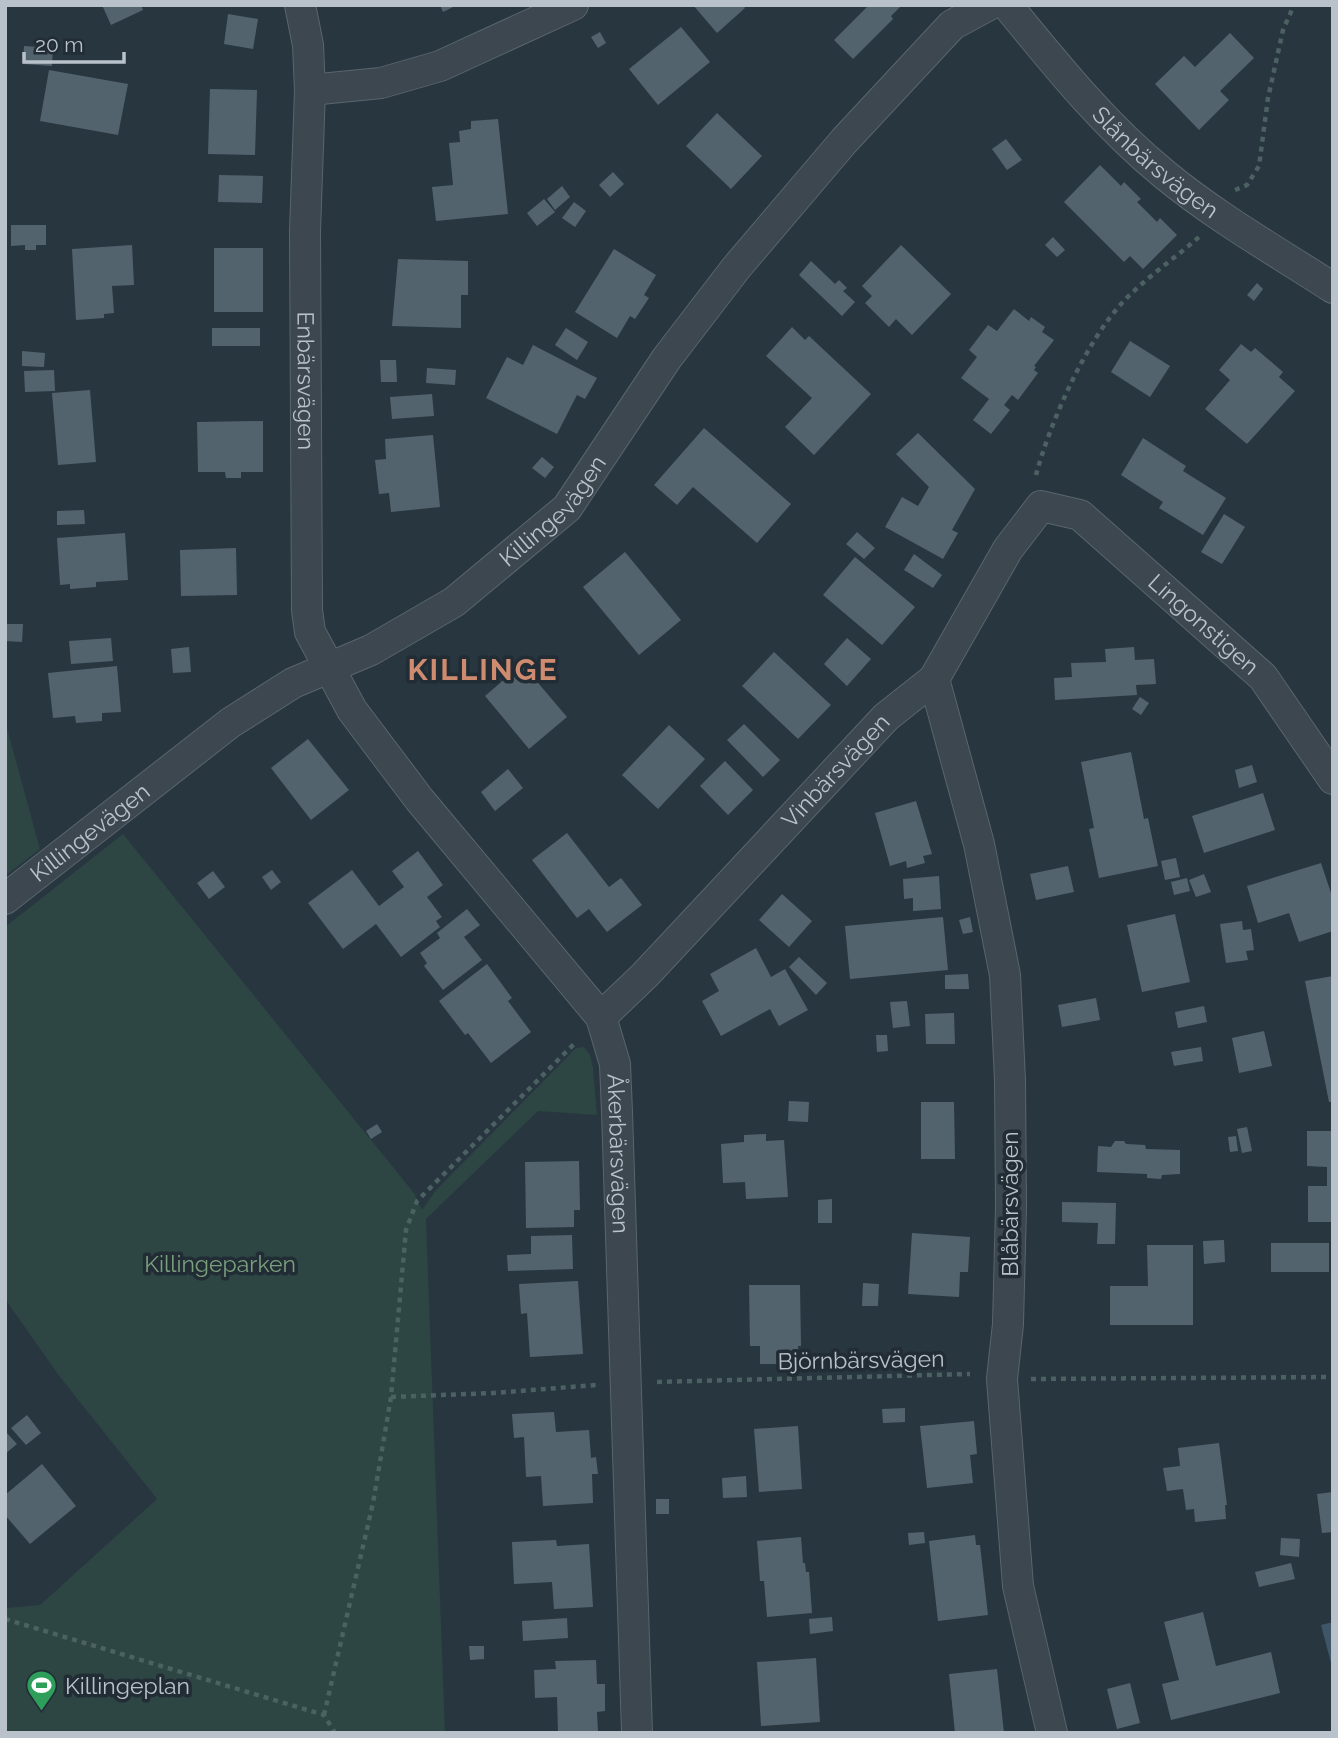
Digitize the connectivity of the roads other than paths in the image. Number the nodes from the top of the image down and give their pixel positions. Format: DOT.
graph roads {
  1 [pos="300,5"];
  2 [pos="573,5"];
  3 [pos="989,5"];
  4 [pos="1007,5"];
  5 [pos="310,90"];
  6 [pos="1333,288"];
  7 [pos="1041,506"];
  8 [pos="328,669"];
  9 [pos="934,679"];
  10 [pos="1333,779"];
  11 [pos="5,899"];
  12 [pos="601,1017"];
  13 [pos="637,1733"];
  14 [pos="1052,1733"];
  1 -- 5 [label="street, Enbärsvägen"];
  2 -- 5 [label="street"];
  3 -- 8 [label="street, Killingevägen"];
  4 -- 6 [label="street, Slånbärsvägen"];
  5 -- 8 [label="street, Enbärsvägen"];
  7 -- 9 [label="street, Vinbärsvägen"];
  7 -- 10 [label="street, Lingonstigen"];
  8 -- 11 [label="street, Killingevägen"];
  8 -- 12 [label="street, Åkerbärsvägen"];
  9 -- 12 [label="street, Vinbärsvägen"];
  9 -- 14 [label="street, Blåbärsvägen"];
  12 -- 13 [label="street, Åkerbärsvägen"];
}
